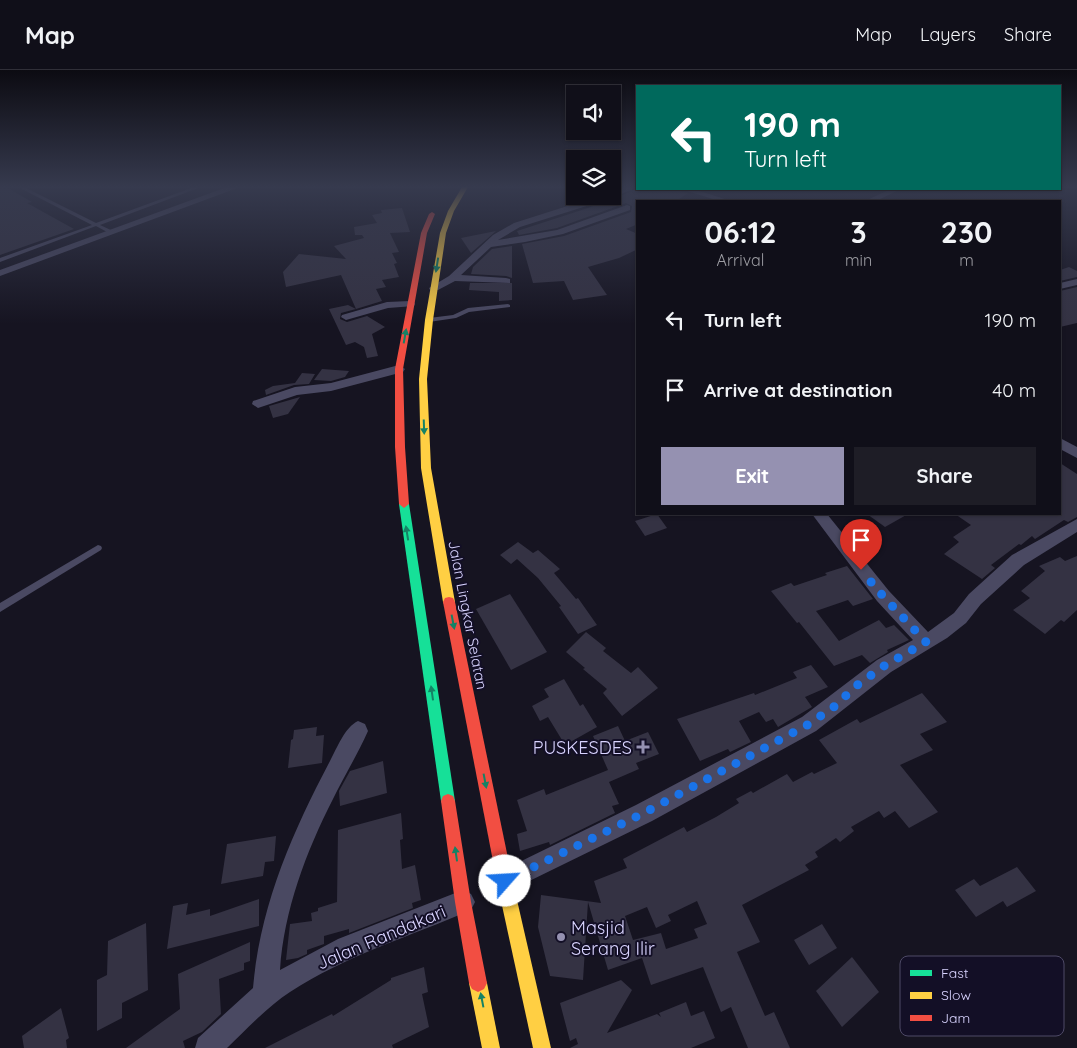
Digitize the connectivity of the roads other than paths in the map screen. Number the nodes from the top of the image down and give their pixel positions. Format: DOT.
graph roads {
  1 [pos="77,233"];
  2 [pos="109,233"];
  3 [pos="424,233"];
  4 [pos="443,233"];
  5 [pos="504,233"];
  6 [pos="548,233"];
  7 [pos="490,244"];
  8 [pos="0,260"];
  9 [pos="0,273"];
  10 [pos="453,278"];
  11 [pos="506,281"];
  12 [pos="1077,282"];
  13 [pos="1061,286"];
  14 [pos="434,288"];
  15 [pos="410,304"];
  16 [pos="508,306"];
  17 [pos="346,317"];
  18 [pos="429,320"];
  19 [pos="399,369"];
  20 [pos="258,404"];
  21 [pos="1061,444"];
  22 [pos="1077,453"];
  23 [pos="820,515"];
  24 [pos="1077,525"];
  25 [pos="98,548"];
  26 [pos="449,601"];
  27 [pos="0,608"];
  28 [pos="419,608"];
  29 [pos="926,642"];
  30 [pos="358,731"];
  31 [pos="505,881"];
  32 [pos="463,902"];
  33 [pos="265,994"];
  34 [pos="230,1037"];
  35 [pos="208,1048"];
  36 [pos="492,1048"];
  37 [pos="542,1048"];
  1 -- 8 [label="lane"];
  2 -- 9 [label="street"];
  3 -- 15 [label="highway"];
  4 -- 14 [label="highway, Jalan Lingkar Selatan, one-way"];
  5 -- 7 [label="street"];
  6 -- 7 [label="street"];
  7 -- 10 [label="street"];
  10 -- 11 [label="street"];
  10 -- 14 [label="street"];
  12 -- 13 [label="street"];
  14 -- 18 [label="highway, Jalan Lingkar Selatan"];
  15 -- 17 [label="street"];
  19 -- 15 [label="highway, one-way"];
  16 -- 18 [label="lane"];
  18 -- 26 [label="highway, Jalan Lingkar Selatan, one-way"];
  19 -- 20 [label="street"];
  28 -- 19 [label="highway, one-way"];
  21 -- 22 [label="street"];
  23 -- 29 [label="street"];
  24 -- 29 [label="street"];
  25 -- 27 [label="lane"];
  26 -- 28 [label="highway"];
  26 -- 31 [label="highway, Jalan Lingkar Selatan, one-way"];
  32 -- 28 [label="highway, one-way"];
  29 -- 31 [label="street"];
  30 -- 33 [label="street"];
  31 -- 37 [label="highway, Jalan Lingkar Selatan"];
  32 -- 33 [label="street, Jalan Randakari"];
  36 -- 32 [label="highway, one-way"];
  33 -- 34 [label="street, Jalan Randakari"];
  34 -- 35 [label="street, Jalan Randakari"];
}
